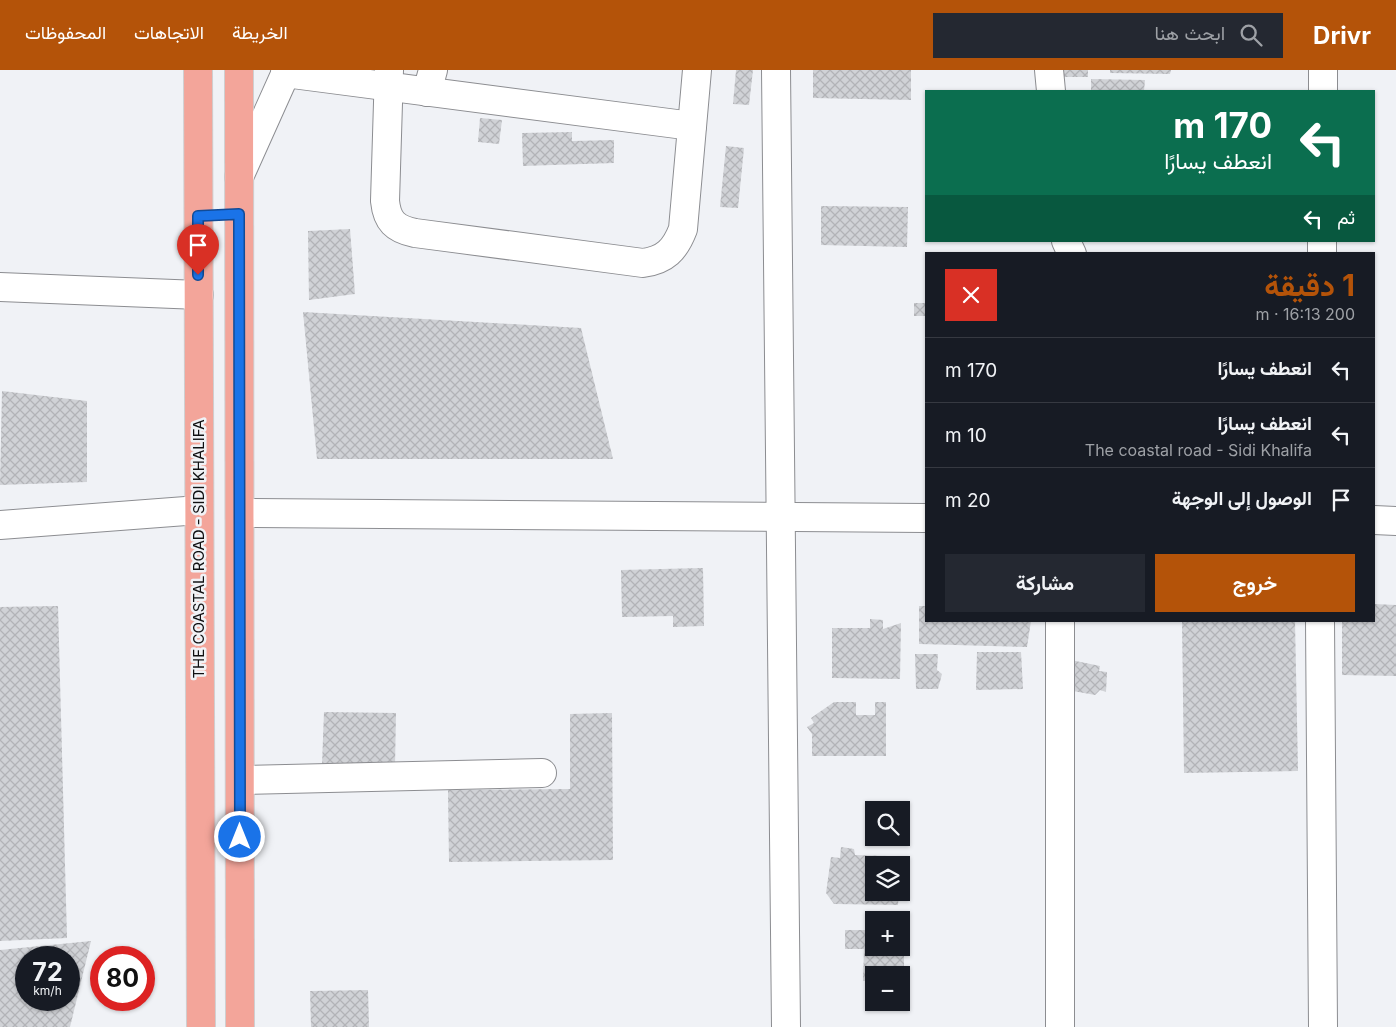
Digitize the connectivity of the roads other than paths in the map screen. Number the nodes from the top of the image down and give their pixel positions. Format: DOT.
graph roads {
  1 [pos="198,70"];
  2 [pos="239,70"];
  3 [pos="697,70"];
  4 [pos="776,70"];
  5 [pos="1049,70"];
  6 [pos="1323,70"];
  7 [pos="286,72"];
  8 [pos="389,78"];
  9 [pos="430,81"];
  10 [pos="1051,90"];
  11 [pos="1323,90"];
  12 [pos="692,126"];
  13 [pos="239,178"];
  14 [pos="239,214"];
  15 [pos="198,216"];
  16 [pos="0,287"];
  17 [pos="199,295"];
  18 [pos="199,510"];
  19 [pos="240,513"];
  20 [pos="781,517"];
  21 [pos="925,518"];
  22 [pos="1375,520"];
  23 [pos="1396,521"];
  24 [pos="0,525"];
  25 [pos="1060,622"];
  26 [pos="1320,622"];
  27 [pos="542,773"];
  28 [pos="240,780"];
  29 [pos="201,1027"];
  30 [pos="240,1027"];
  31 [pos="786,1027"];
  32 [pos="1060,1027"];
  33 [pos="1323,1027"];
  1 -- 15 [label="highway, THE COASTAL ROAD - SIDI KHALIFA"];
  2 -- 13 [label="highway"];
  3 -- 12 [label="street"];
  4 -- 20 [label="street"];
  5 -- 10 [label="street"];
  6 -- 11 [label="street"];
  7 -- 8 [label="street"];
  7 -- 13 [label="street"];
  8 -- 9 [label="street"];
  8 -- 12 [label="street"];
  9 -- 12 [label="street"];
  13 -- 14 [label="highway"];
  14 -- 15 [label="highway"];
  14 -- 19 [label="highway"];
  15 -- 17 [label="highway, THE COASTAL ROAD - SIDI KHALIFA"];
  16 -- 17 [label="street"];
  17 -- 18 [label="highway, THE COASTAL ROAD - SIDI KHALIFA"];
  18 -- 24 [label="street"];
  18 -- 29 [label="highway, THE COASTAL ROAD - SIDI KHALIFA"];
  19 -- 20 [label="street"];
  19 -- 28 [label="highway"];
  20 -- 21 [label="street"];
  20 -- 31 [label="street"];
  22 -- 23 [label="street"];
  25 -- 32 [label="street"];
  26 -- 33 [label="street"];
  27 -- 28 [label="street"];
  28 -- 30 [label="highway"];
}
